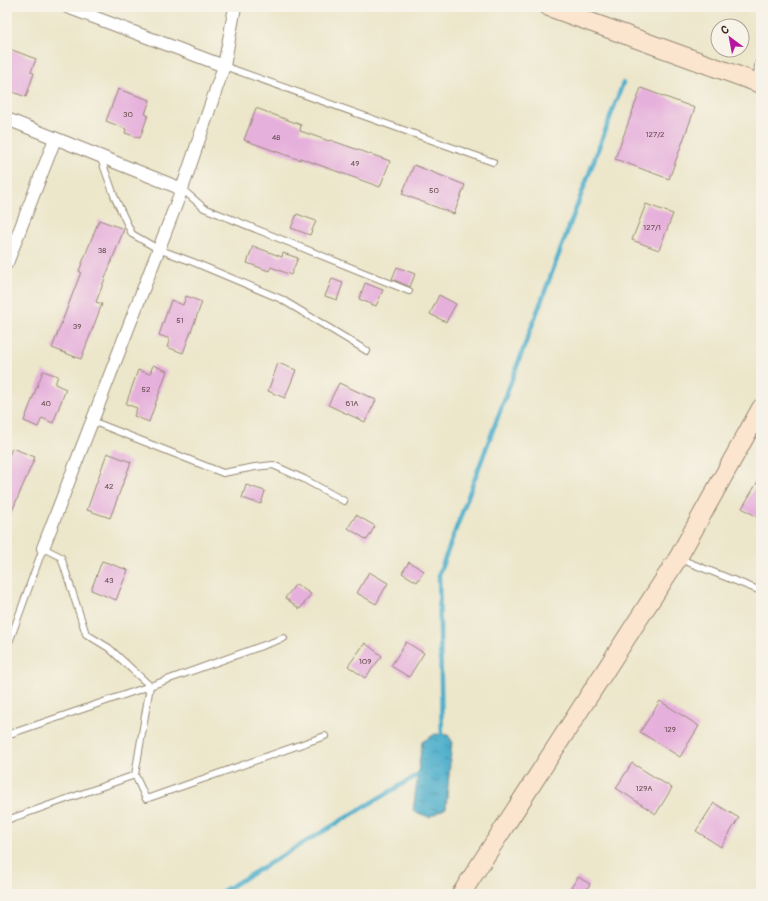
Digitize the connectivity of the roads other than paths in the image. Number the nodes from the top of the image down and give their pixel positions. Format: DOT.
graph roads {
  1 [pos="67,7"];
  2 [pos="235,7"];
  3 [pos="549,7"];
  4 [pos="761,65"];
  5 [pos="224,66"];
  6 [pos="760,84"];
  7 [pos="7,119"];
  8 [pos="55,138"];
  9 [pos="100,156"];
  10 [pos="493,162"];
  11 [pos="182,189"];
  12 [pos="158,249"];
  13 [pos="7,263"];
  14 [pos="409,291"];
  15 [pos="368,351"];
  16 [pos="761,408"];
  17 [pos="92,421"];
  18 [pos="344,501"];
  19 [pos="43,548"];
  20 [pos="678,558"];
  21 [pos="761,591"];
  22 [pos="284,638"];
  23 [pos="7,641"];
  24 [pos="150,686"];
  25 [pos="7,735"];
  26 [pos="325,736"];
  27 [pos="135,775"];
  28 [pos="7,820"];
  29 [pos="461,894"];
  1 -- 5 [label="street"];
  2 -- 5 [label="street"];
  3 -- 6 [label="street"];
  4 -- 6 [label="street"];
  5 -- 10 [label="lane"];
  5 -- 11 [label="street"];
  7 -- 8 [label="street"];
  8 -- 9 [label="street"];
  8 -- 13 [label="street"];
  9 -- 11 [label="street"];
  9 -- 12 [label="lane"];
  11 -- 12 [label="street"];
  11 -- 14 [label="lane"];
  12 -- 15 [label="lane"];
  12 -- 17 [label="street"];
  16 -- 20 [label="street"];
  17 -- 18 [label="lane"];
  17 -- 19 [label="street"];
  19 -- 23 [label="lane"];
  19 -- 24 [label="lane"];
  20 -- 21 [label="lane"];
  20 -- 29 [label="street"];
  22 -- 24 [label="lane"];
  24 -- 25 [label="lane"];
  24 -- 27 [label="lane"];
  26 -- 27 [label="lane"];
  27 -- 28 [label="lane"];
}
